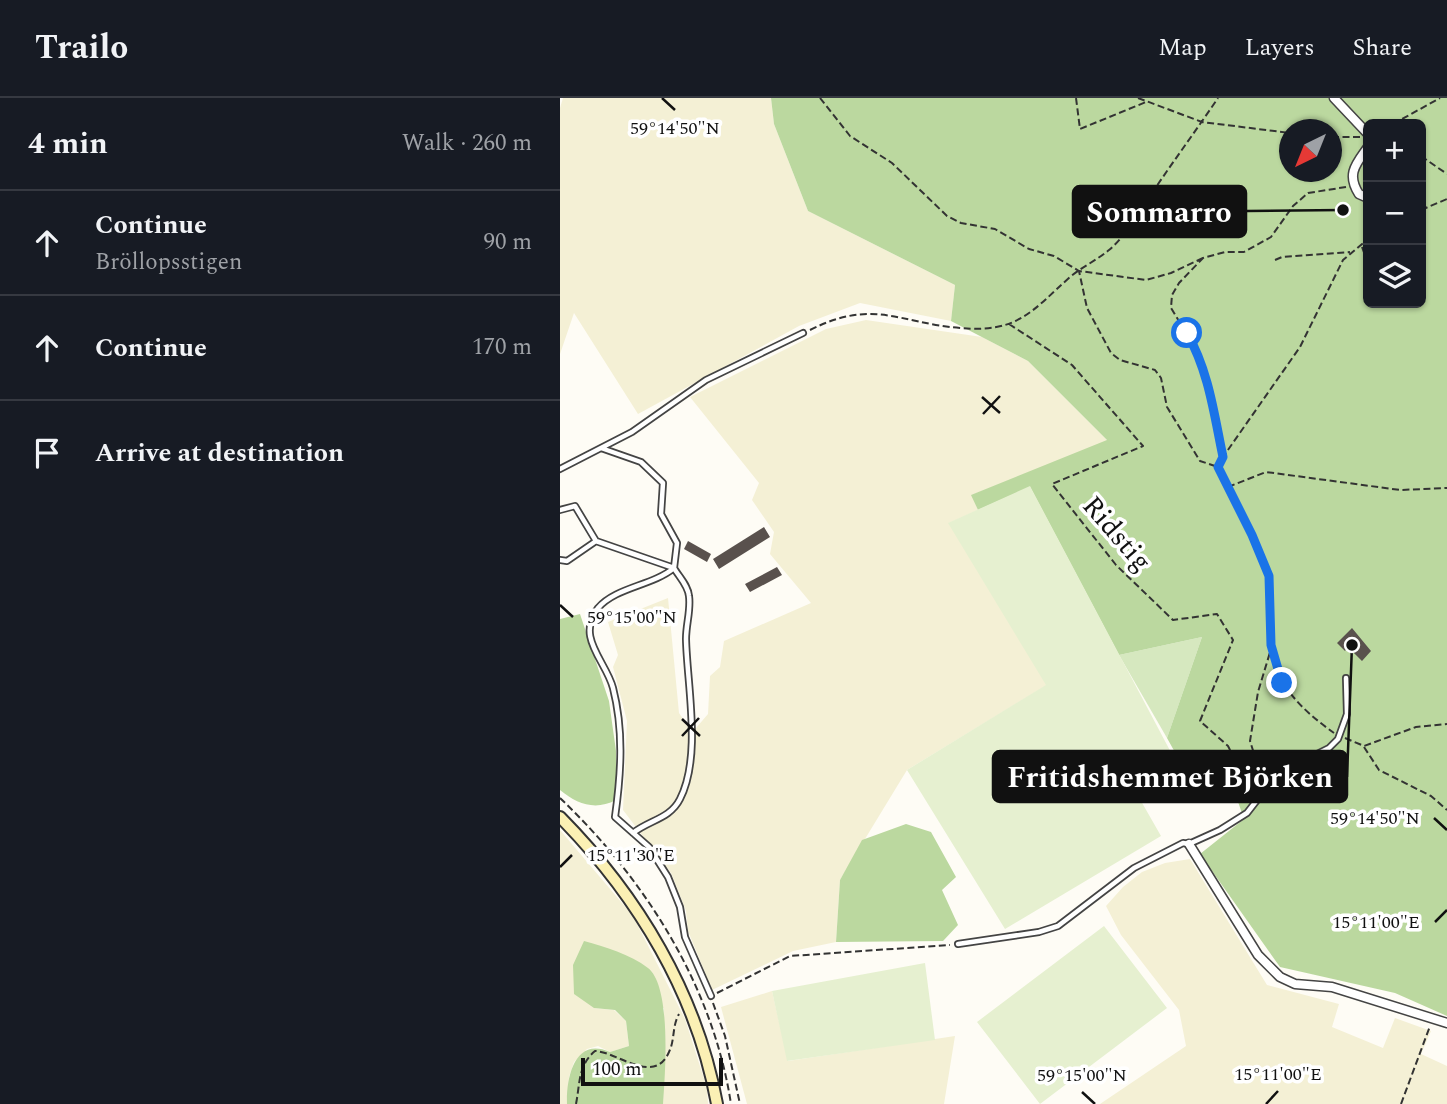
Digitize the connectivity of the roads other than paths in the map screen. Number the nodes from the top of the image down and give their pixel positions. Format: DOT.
graph roads {
  1 [pos="1334,98"];
  2 [pos="1363,131"];
  3 [pos="1363,154"];
  4 [pos="1363,196"];
  5 [pos="803,334"];
  6 [pos="601,448"];
  7 [pos="560,469"];
  8 [pos="560,510"];
  9 [pos="596,541"];
  10 [pos="560,560"];
  11 [pos="674,568"];
  12 [pos="1346,678"];
  13 [pos="560,817"];
  14 [pos="634,833"];
  15 [pos="1189,844"];
  16 [pos="958,944"];
  17 [pos="711,996"];
  18 [pos="1447,1023"];
  19 [pos="718,1104"];
  1 -- 2 [label="street"];
  3 -- 4 [label="street"];
  5 -- 6 [label="lane"];
  6 -- 7 [label="lane"];
  6 -- 11 [label="lane"];
  8 -- 9 [label="lane"];
  9 -- 10 [label="lane"];
  9 -- 11 [label="lane"];
  11 -- 14 [label="lane"];
  11 -- 14 [label="lane"];
  12 -- 15 [label="lane"];
  13 -- 19 [label="main road"];
  14 -- 17 [label="lane"];
  15 -- 16 [label="lane"];
  15 -- 18 [label="street"];
}
